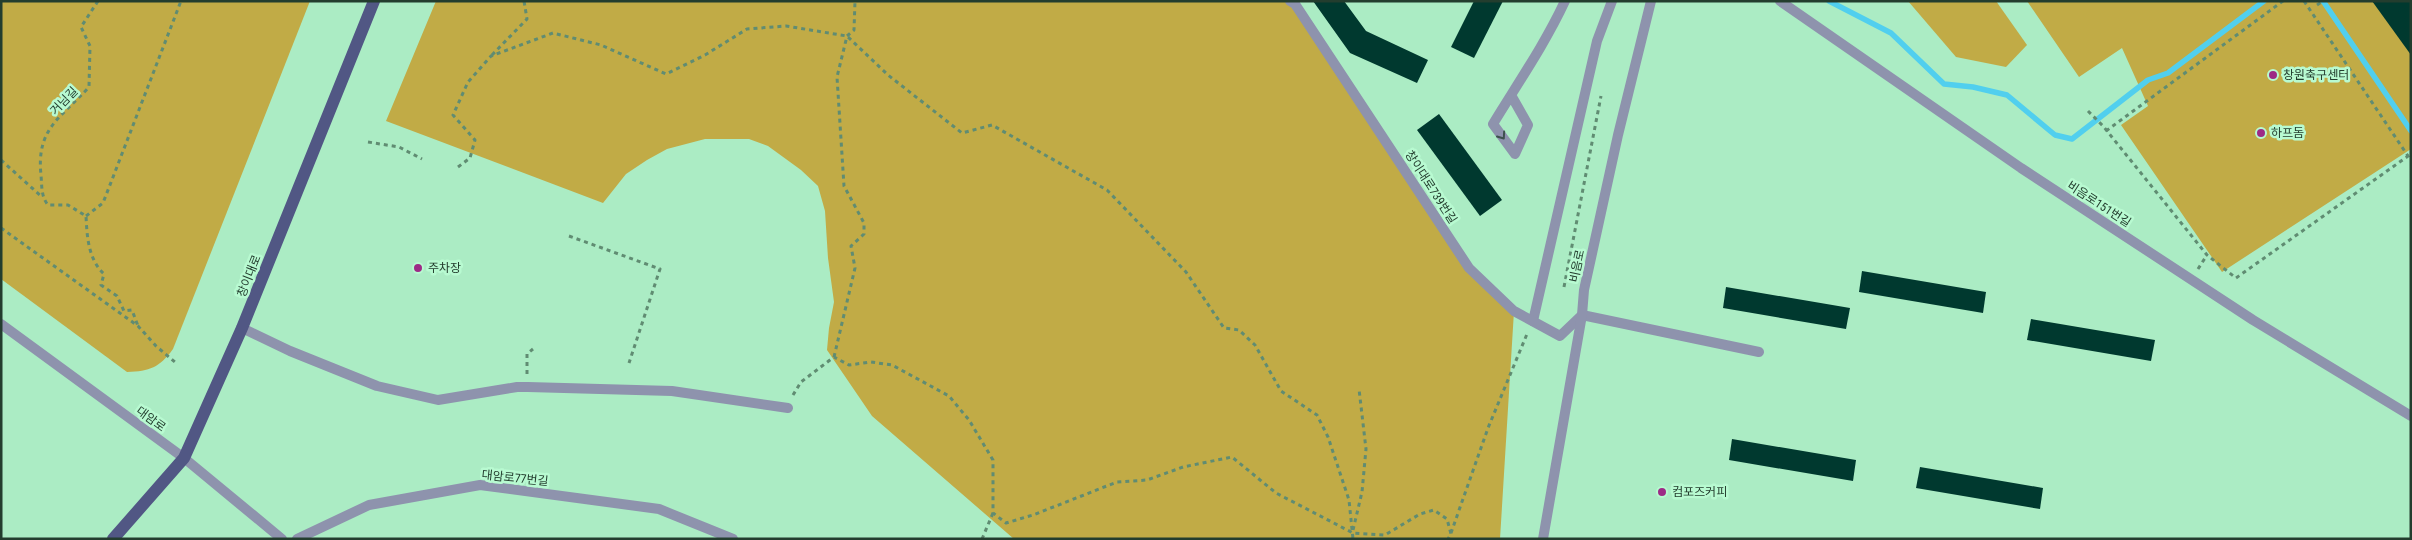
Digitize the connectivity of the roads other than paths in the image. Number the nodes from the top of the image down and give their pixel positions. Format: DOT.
graph roads {
  1 [pos="374,1"];
  2 [pos="1290,1"];
  3 [pos="1565,1"];
  4 [pos="1612,1"];
  5 [pos="1651,1"];
  6 [pos="1780,1"];
  7 [pos="1511,95"];
  8 [pos="1582,315"];
  9 [pos="1533,321"];
  10 [pos="1,324"];
  11 [pos="242,328"];
  12 [pos="1759,352"];
  13 [pos="788,408"];
  14 [pos="2411,416"];
  15 [pos="184,458"];
  16 [pos="113,539"];
  17 [pos="282,539"];
  18 [pos="297,539"];
  19 [pos="733,539"];
  20 [pos="1544,539"];
  1 -- 11 [label="main road, 창이대로"];
  2 -- 9 [label="street, 창이대로739번길"];
  3 -- 7 [label="street"];
  4 -- 9 [label="street"];
  5 -- 8 [label="street, 비음로"];
  6 -- 14 [label="street, 비음로151번길"];
  7 -- 7 [label="street, one-way"];
  8 -- 9 [label="street, 창이대로739번길"];
  8 -- 12 [label="street"];
  8 -- 20 [label="street, 비음로"];
  10 -- 15 [label="street, 대암로"];
  11 -- 13 [label="street"];
  11 -- 15 [label="main road, 창이대로"];
  15 -- 16 [label="main road, 창이대로"];
  15 -- 17 [label="street, 대암로"];
  18 -- 19 [label="street, 대암로77번길"];
}
